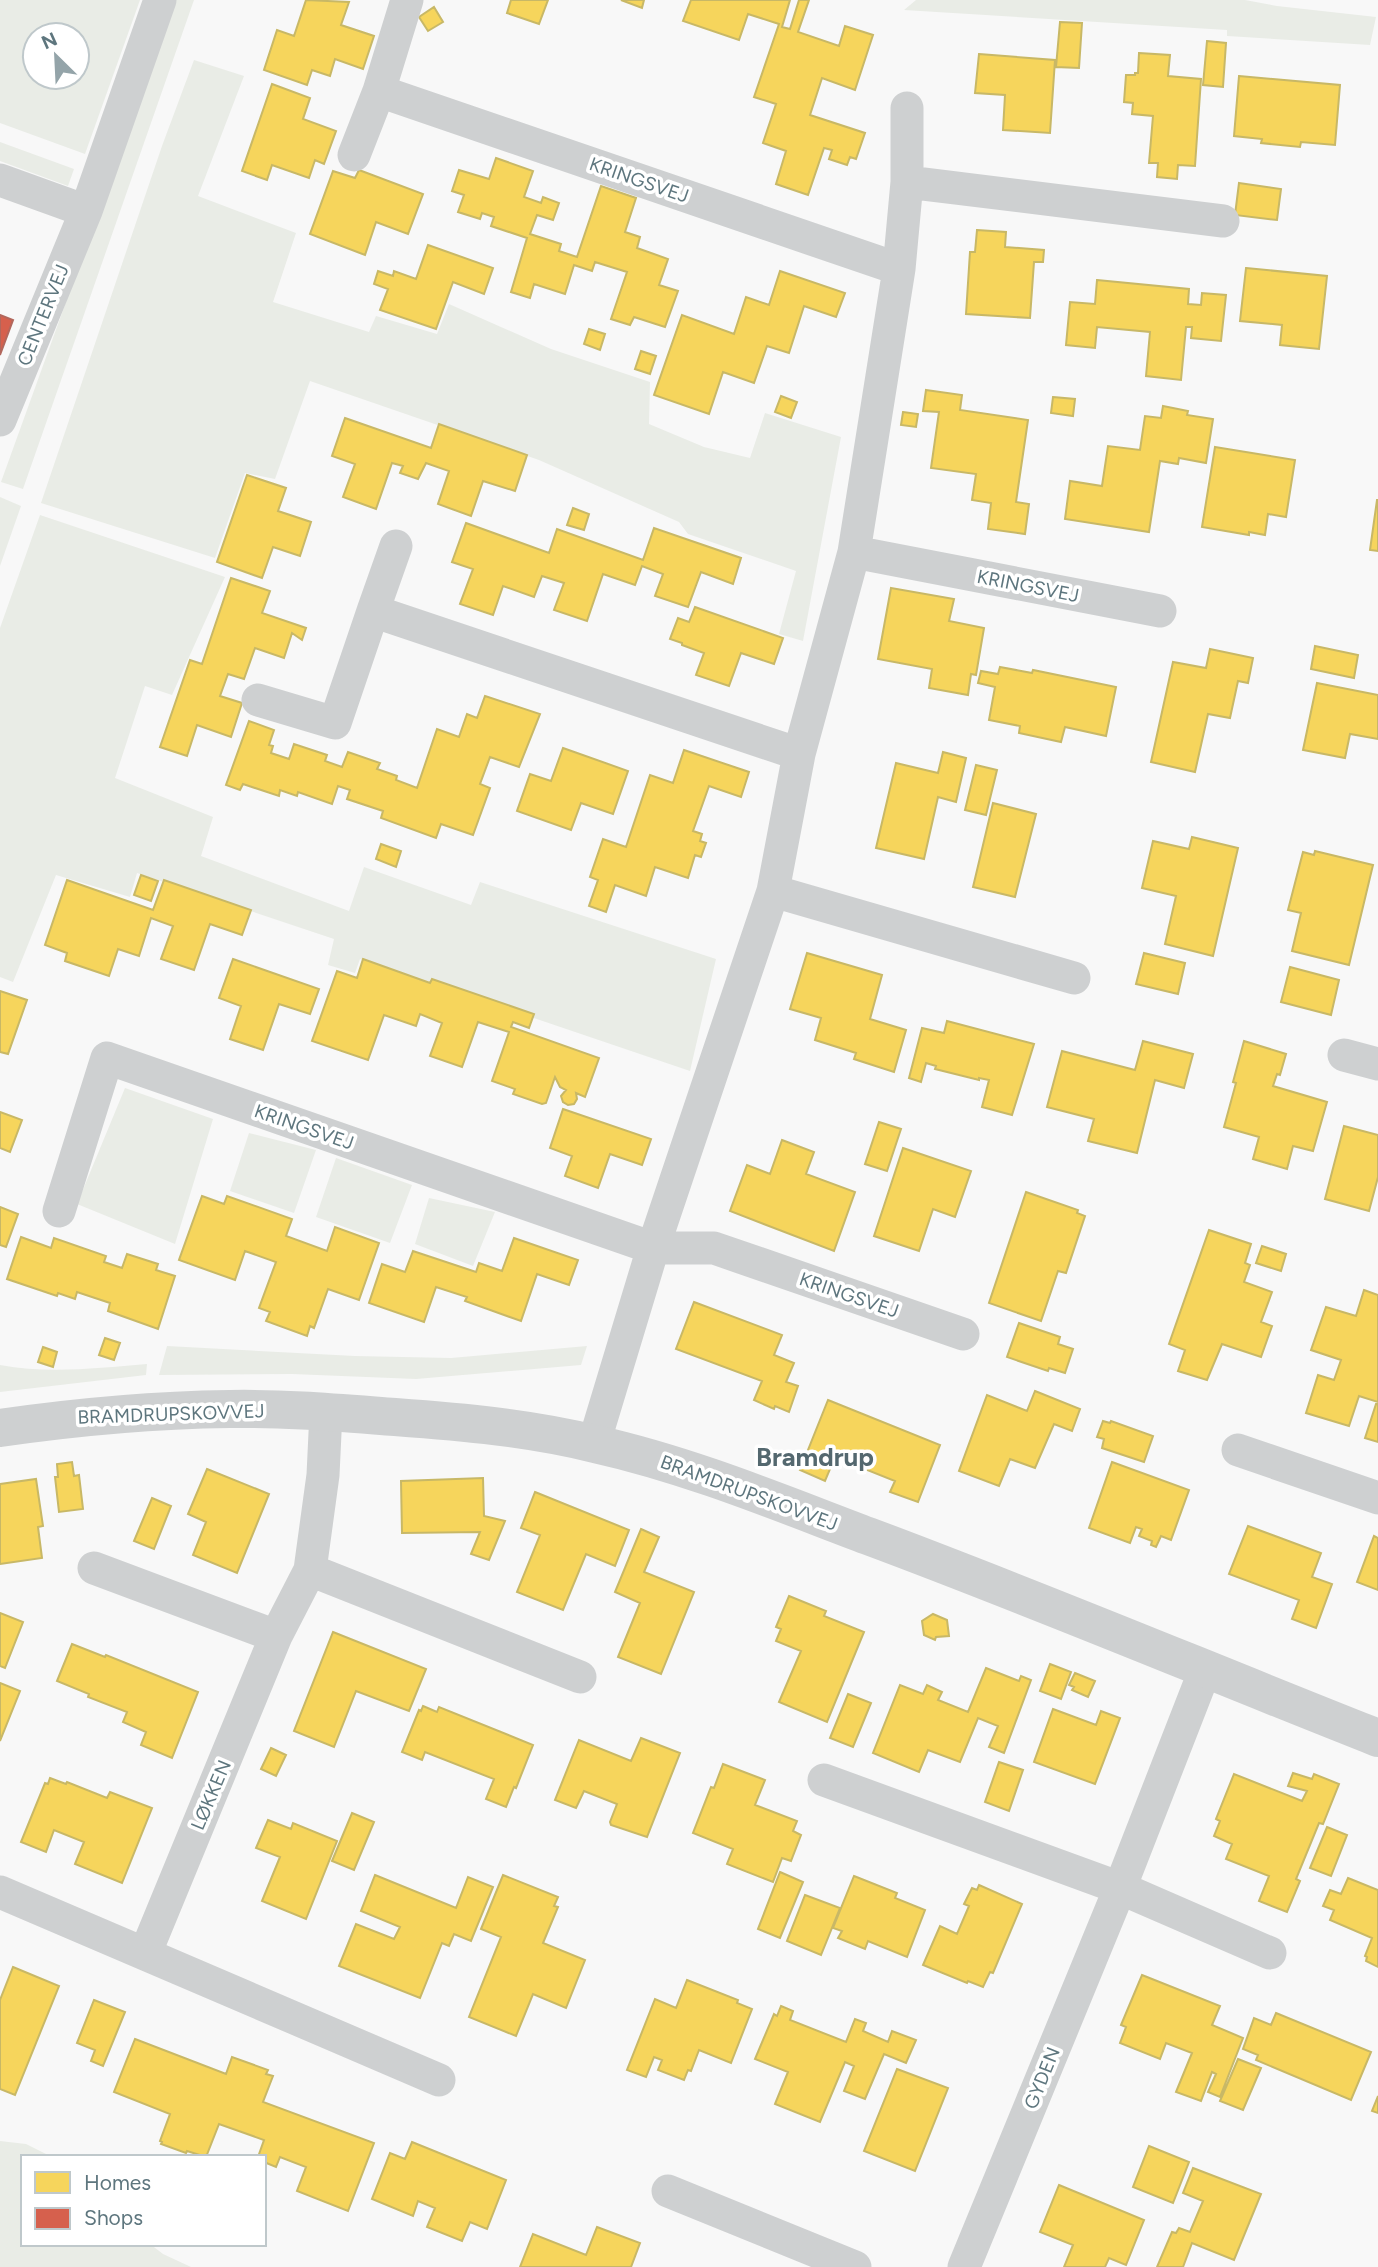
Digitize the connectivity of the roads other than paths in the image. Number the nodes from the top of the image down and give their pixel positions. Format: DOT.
graph roads {
  1 [pos="160,0"];
  2 [pos="407,0"];
  3 [pos="379,91"];
  4 [pos="907,108"];
  5 [pos="354,155"];
  6 [pos="0,180"];
  7 [pos="907,182"];
  8 [pos="86,211"];
  9 [pos="1223,221"];
  10 [pos="899,269"];
  11 [pos="0,420"];
  12 [pos="396,546"];
  13 [pos="854,552"];
  14 [pos="373,611"];
  15 [pos="1160,611"];
  16 [pos="258,700"];
  17 [pos="799,754"];
  18 [pos="774,891"];
  19 [pos="1074,978"];
  20 [pos="1345,1055"];
  21 [pos="1378,1064"];
  22 [pos="58,1211"];
  23 [pos="653,1248"];
  24 [pos="963,1334"];
  25 [pos="326,1412"];
  26 [pos="0,1428"];
  27 [pos="594,1443"];
  28 [pos="1238,1450"];
  29 [pos="1378,1498"];
  30 [pos="94,1568"];
  31 [pos="310,1570"];
  32 [pos="276,1636"];
  33 [pos="1205,1670"];
  34 [pos="580,1677"];
  35 [pos="1378,1738"];
  36 [pos="824,1780"];
  37 [pos="1120,1888"];
  38 [pos="0,1892"];
  39 [pos="1270,1953"];
  40 [pos="145,1954"];
  41 [pos="439,2080"];
  42 [pos="668,2191"];
  43 [pos="855,2267"];
  44 [pos="964,2267"];
  1 -- 8 [label="street, CENTERVEJ"];
  2 -- 3 [label="street"];
  3 -- 5 [label="street"];
  3 -- 10 [label="street, KRINGSVEJ"];
  4 -- 7 [label="street"];
  6 -- 8 [label="street"];
  7 -- 9 [label="street"];
  7 -- 10 [label="street"];
  8 -- 11 [label="street, CENTERVEJ"];
  10 -- 13 [label="street"];
  12 -- 14 [label="street"];
  13 -- 15 [label="street, KRINGSVEJ"];
  13 -- 17 [label="street"];
  14 -- 16 [label="street"];
  14 -- 17 [label="street"];
  17 -- 18 [label="street"];
  18 -- 19 [label="street"];
  18 -- 23 [label="street"];
  20 -- 21 [label="street"];
  22 -- 23 [label="street, KRINGSVEJ"];
  23 -- 24 [label="street, KRINGSVEJ"];
  23 -- 27 [label="street"];
  25 -- 26 [label="street, BRAMDRUPSKOVVEJ"];
  25 -- 27 [label="street, BRAMDRUPSKOVVEJ"];
  25 -- 31 [label="street, LØKKEN"];
  27 -- 33 [label="street, BRAMDRUPSKOVVEJ"];
  28 -- 29 [label="street"];
  30 -- 32 [label="street"];
  31 -- 32 [label="street, LØKKEN"];
  31 -- 34 [label="street"];
  32 -- 40 [label="street, LØKKEN"];
  33 -- 35 [label="street, BRAMDRUPSKOVVEJ"];
  33 -- 37 [label="street, GYDEN"];
  36 -- 37 [label="street"];
  37 -- 39 [label="street"];
  37 -- 44 [label="street, GYDEN"];
  38 -- 40 [label="street"];
  40 -- 41 [label="street"];
  42 -- 43 [label="street"];
}
